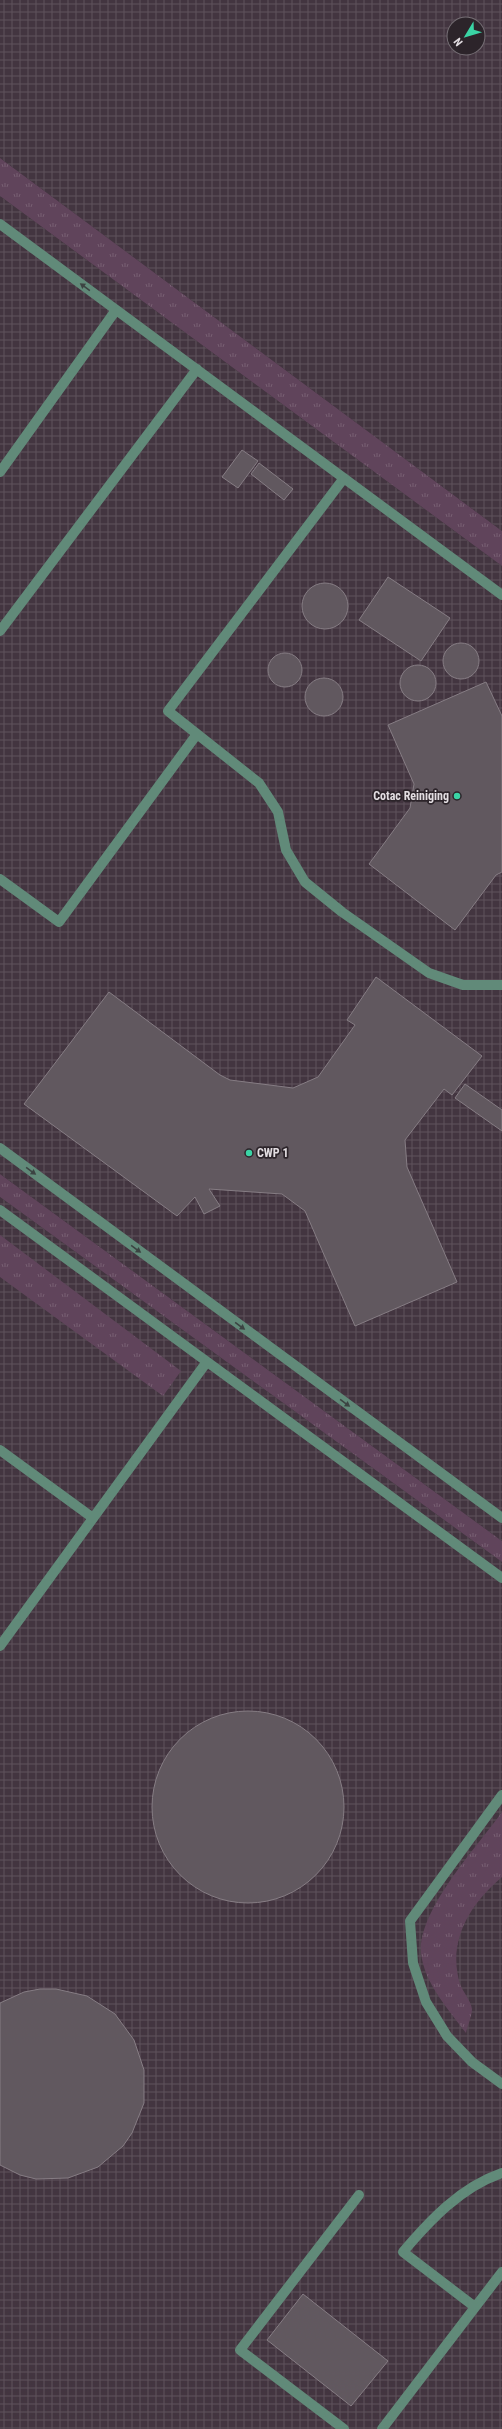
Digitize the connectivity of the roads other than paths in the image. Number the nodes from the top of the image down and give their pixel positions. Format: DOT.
graph roads {
  1 [pos="0,224"];
  2 [pos="116,310"];
  3 [pos="197,369"];
  4 [pos="0,472"];
  5 [pos="344,478"];
  6 [pos="502,595"];
  7 [pos="0,631"];
  8 [pos="196,734"];
  9 [pos="0,880"];
  10 [pos="502,985"];
  11 [pos="0,1148"];
  12 [pos="0,1210"];
  13 [pos="206,1363"];
  14 [pos="0,1450"];
  15 [pos="93,1518"];
  16 [pos="502,1518"];
  17 [pos="502,1578"];
  18 [pos="0,1646"];
  19 [pos="502,1794"];
  20 [pos="502,2084"];
  21 [pos="502,2173"];
  22 [pos="359,2195"];
  23 [pos="502,2272"];
  24 [pos="475,2308"];
  25 [pos="339,2428"];
  26 [pos="382,2429"];
  2 -- 1 [label="lane, one-way"];
  2 -- 3 [label="lane"];
  2 -- 4 [label="lane"];
  3 -- 5 [label="lane"];
  3 -- 7 [label="lane"];
  5 -- 6 [label="lane"];
  5 -- 8 [label="lane"];
  8 -- 9 [label="lane"];
  8 -- 10 [label="lane"];
  11 -- 16 [label="lane, one-way"];
  12 -- 13 [label="lane"];
  13 -- 15 [label="lane"];
  13 -- 17 [label="lane"];
  14 -- 15 [label="lane"];
  15 -- 18 [label="lane"];
  19 -- 20 [label="lane"];
  21 -- 24 [label="lane"];
  22 -- 25 [label="lane"];
  23 -- 24 [label="lane"];
  24 -- 26 [label="lane"];
}
